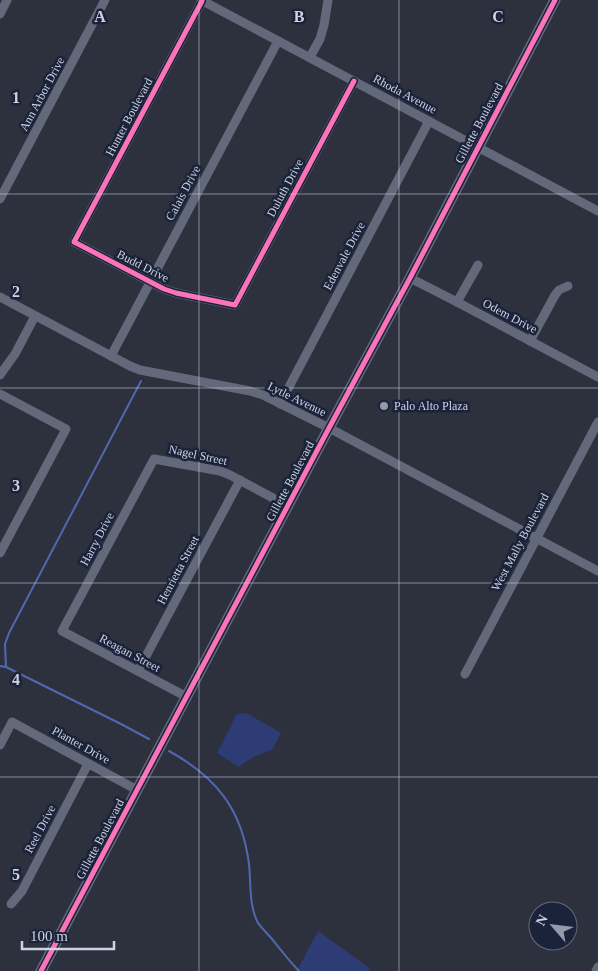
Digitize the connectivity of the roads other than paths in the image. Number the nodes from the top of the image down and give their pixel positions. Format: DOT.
graph roads {
  1 [pos="8,0"];
  2 [pos="105,0"];
  3 [pos="202,0"];
  4 [pos="328,0"];
  5 [pos="555,0"];
  6 [pos="0,14"];
  7 [pos="278,41"];
  8 [pos="310,57"];
  9 [pos="354,81"];
  10 [pos="429,121"];
  11 [pos="478,147"];
  12 [pos="0,199"];
  13 [pos="598,211"];
  14 [pos="74,242"];
  15 [pos="478,265"];
  16 [pos="410,278"];
  17 [pos="150,282"];
  18 [pos="568,286"];
  19 [pos="0,297"];
  20 [pos="457,302"];
  21 [pos="235,305"];
  22 [pos="35,316"];
  23 [pos="530,341"];
  24 [pos="111,356"];
  25 [pos="0,375"];
  26 [pos="598,377"];
  27 [pos="0,394"];
  28 [pos="280,404"];
  29 [pos="598,422"];
  30 [pos="328,428"];
  31 [pos="154,459"];
  32 [pos="240,480"];
  33 [pos="288,506"];
  34 [pos="536,538"];
  35 [pos="0,553"];
  36 [pos="598,571"];
  37 [pos="62,631"];
  38 [pos="138,671"];
  39 [pos="464,674"];
  40 [pos="187,697"];
  41 [pos="0,745"];
  42 [pos="88,764"];
  43 [pos="137,790"];
  44 [pos="11,904"];
  45 [pos="598,968"];
  46 [pos="41,971"];
  47 [pos="596,971"];
  1 -- 6 [label="street"];
  2 -- 12 [label="street, Ann Arbor Drive"];
  3 -- 7 [label="street, Rhoda Avenue"];
  3 -- 14 [label="street, Hunter Boulevard"];
  4 -- 8 [label="street"];
  5 -- 11 [label="main road, Gillette Boulevard"];
  7 -- 8 [label="street, Rhoda Avenue"];
  7 -- 17 [label="street, Calais Drive"];
  8 -- 9 [label="street, Rhoda Avenue"];
  9 -- 10 [label="street, Rhoda Avenue"];
  9 -- 21 [label="street, Duluth Drive"];
  10 -- 11 [label="street, Rhoda Avenue"];
  10 -- 28 [label="street, Edenvale Drive"];
  11 -- 13 [label="street, Rhoda Avenue"];
  11 -- 16 [label="main road, Gillette Boulevard"];
  14 -- 17 [label="street, Budd Drive"];
  15 -- 20 [label="street"];
  16 -- 20 [label="street, Odem Drive"];
  16 -- 30 [label="main road, Gillette Boulevard"];
  17 -- 21 [label="street, Budd Drive"];
  17 -- 24 [label="street, Calais Drive"];
  18 -- 23 [label="street"];
  19 -- 22 [label="street, Lytle Avenue"];
  20 -- 23 [label="street, Odem Drive"];
  22 -- 24 [label="street, Lytle Avenue"];
  22 -- 25 [label="street"];
  23 -- 26 [label="street, Odem Drive"];
  24 -- 28 [label="street, Lytle Avenue"];
  27 -- 35 [label="street"];
  28 -- 30 [label="street, Lytle Avenue"];
  29 -- 34 [label="street, West Mally Boulevard"];
  30 -- 33 [label="main road, Gillette Boulevard"];
  30 -- 34 [label="street, Lytle Avenue"];
  31 -- 32 [label="street, Nagel Street"];
  31 -- 37 [label="street, Harry Drive"];
  32 -- 33 [label="street, Nagel Street"];
  32 -- 38 [label="street, Henrietta Street"];
  33 -- 40 [label="main road, Gillette Boulevard"];
  34 -- 36 [label="street, Lytle Avenue"];
  34 -- 39 [label="street, West Mally Boulevard"];
  37 -- 38 [label="street, Reagan Street"];
  38 -- 40 [label="street, Reagan Street"];
  40 -- 43 [label="main road, Gillette Boulevard"];
  41 -- 42 [label="street, Planter Drive"];
  42 -- 43 [label="street, Planter Drive"];
  42 -- 44 [label="street, Reel Drive"];
  43 -- 46 [label="main road, Gillette Boulevard"];
  45 -- 47 [label="street"];
}
